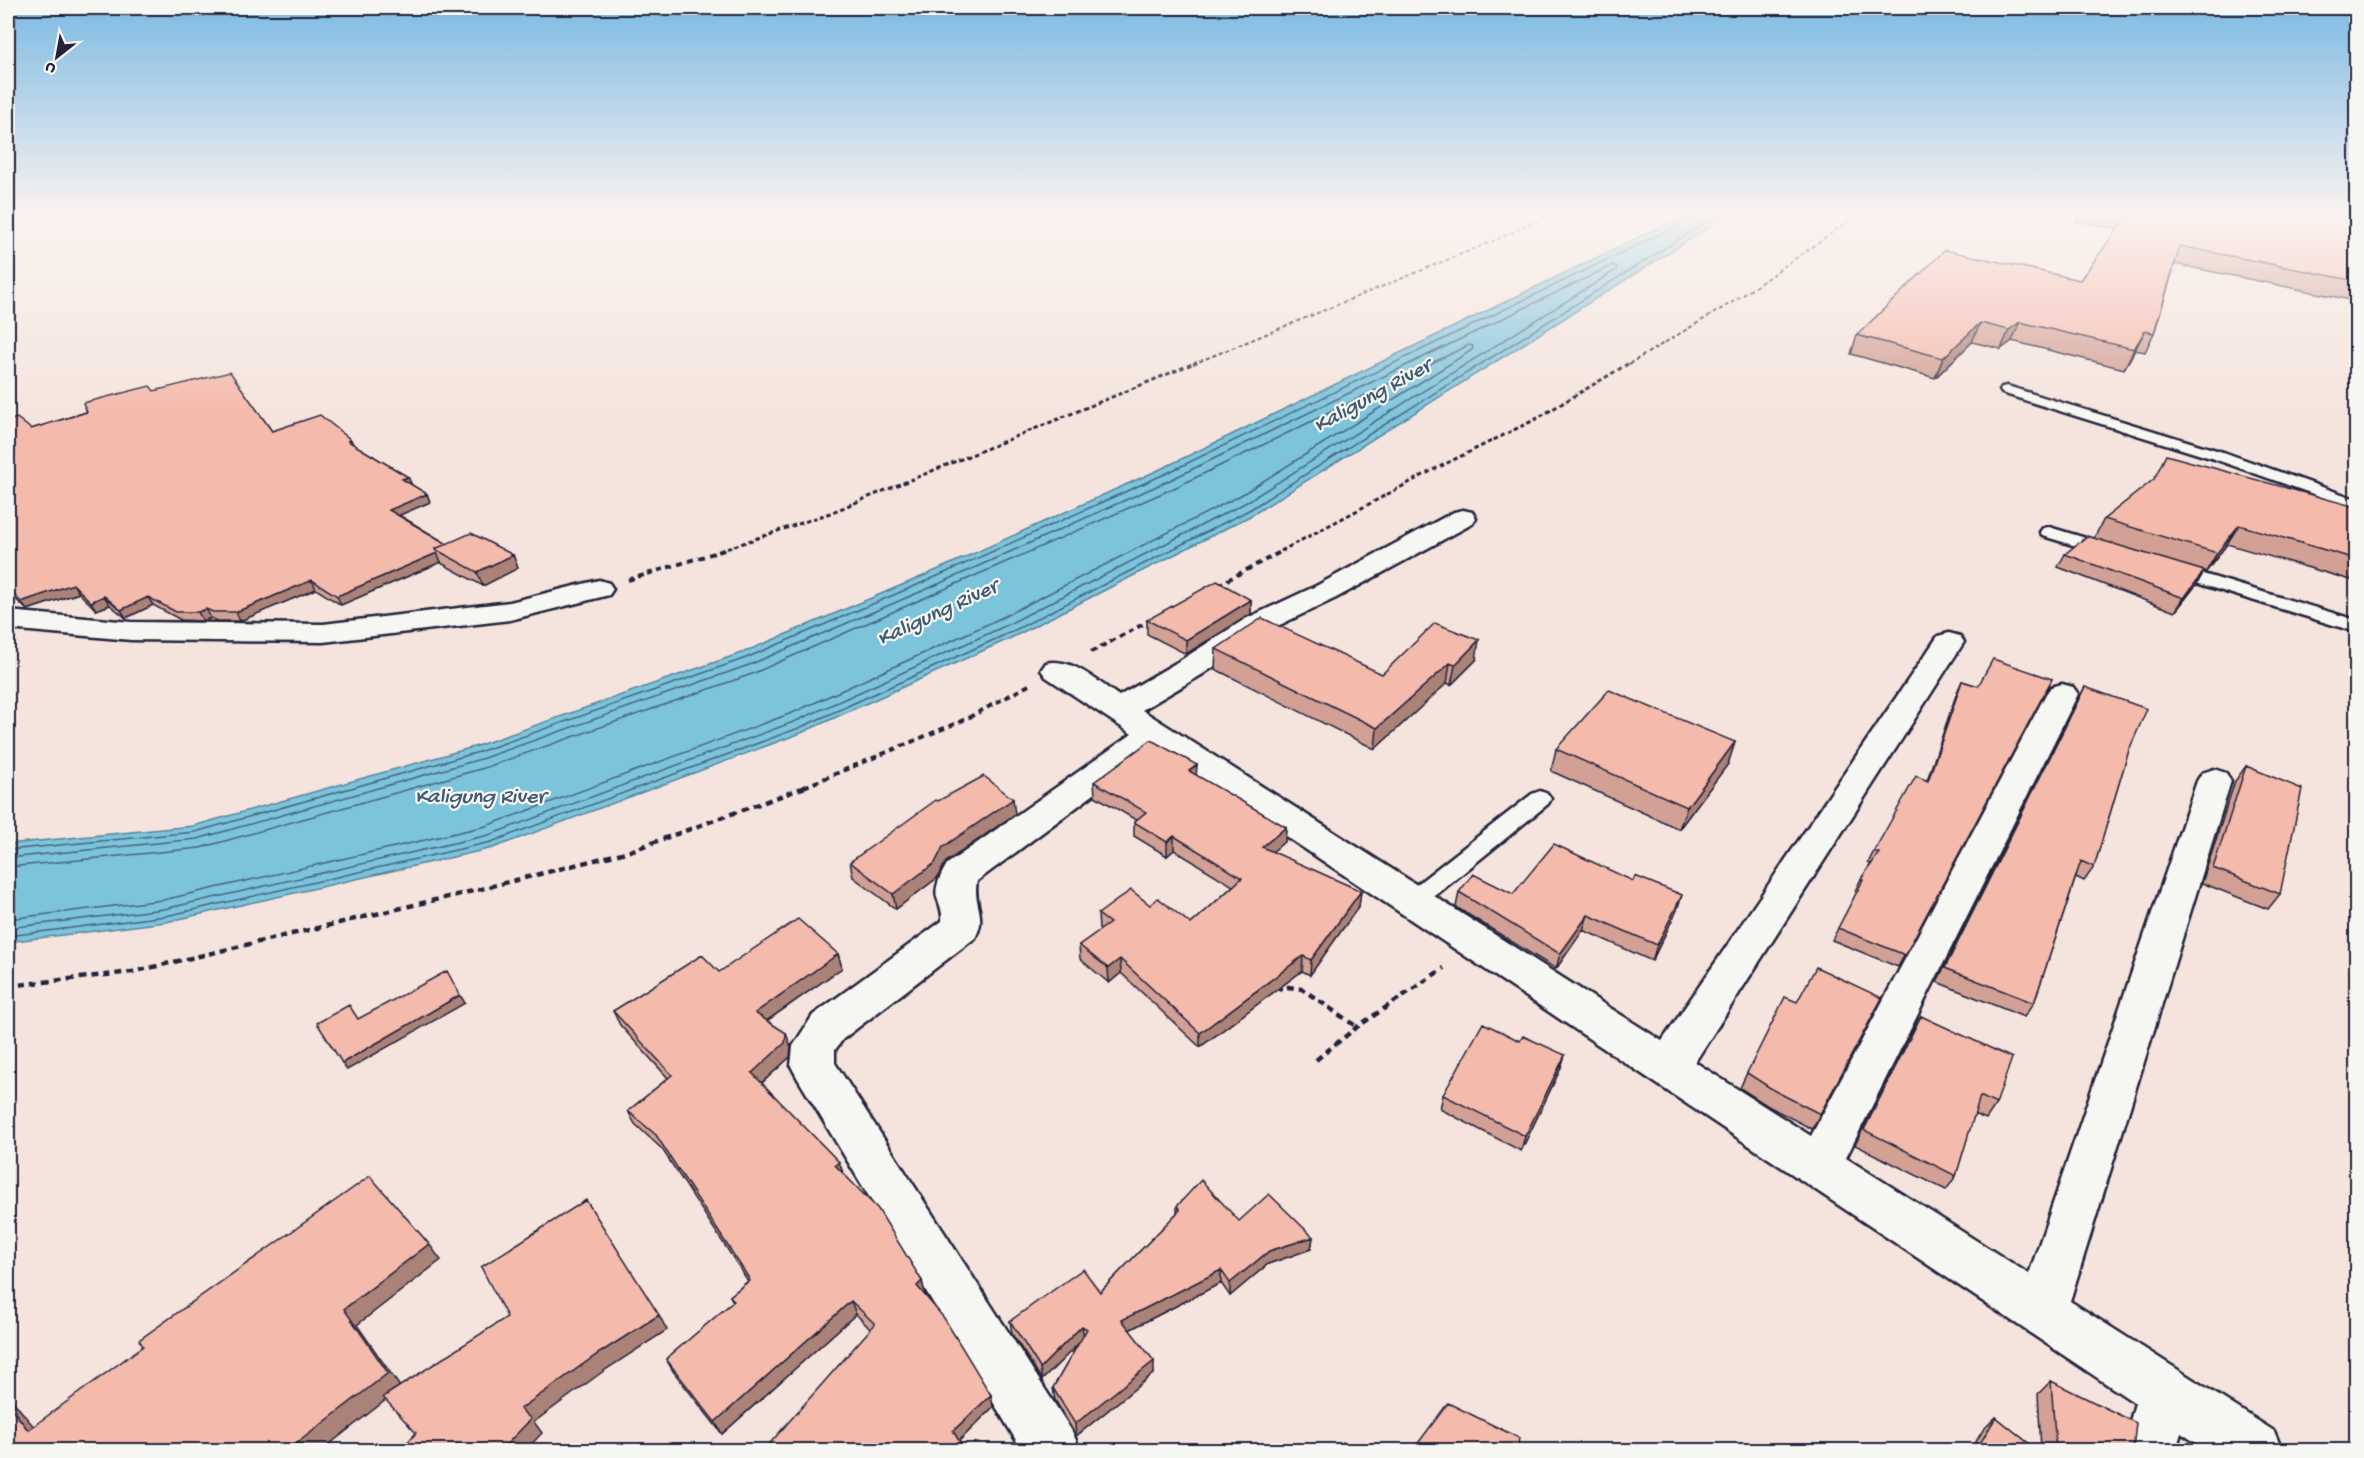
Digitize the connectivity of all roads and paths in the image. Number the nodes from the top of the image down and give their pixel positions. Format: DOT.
graph roads {
  1 [pos="1393,282"];
  2 [pos="1762,282"];
  3 [pos="2007,390"];
  4 [pos="2356,504"];
  5 [pos="1463,518"];
  6 [pos="2049,532"];
  7 [pos="2118,553"];
  8 [pos="2152,564"];
  9 [pos="1213,587"];
  10 [pos="599,589"];
  11 [pos="1161,615"];
  12 [pos="8,620"];
  13 [pos="2356,626"];
  14 [pos="1949,642"];
  15 [pos="1057,670"];
  16 [pos="2062,694"];
  17 [pos="1118,710"];
  18 [pos="1154,734"];
  19 [pos="2214,781"];
  20 [pos="1540,799"];
  21 [pos="1411,902"];
  22 [pos="1477,945"];
  23 [pos="8,986"];
  24 [pos="1268,986"];
  25 [pos="1358,1027"];
  26 [pos="1316,1060"];
  27 [pos="1666,1069"];
  28 [pos="1818,1167"];
  29 [pos="2041,1312"];
  30 [pos="2165,1392"];
  31 [pos="1053,1450"];
  32 [pos="2149,1450"];
  33 [pos="2255,1450"];
  1 -- 10 [label="path"];
  2 -- 9 [label="path"];
  3 -- 4 [label="lane"];
  5 -- 17 [label="street"];
  6 -- 7 [label="lane"];
  8 -- 13 [label="lane"];
  10 -- 12 [label="street"];
  11 -- 15 [label="path"];
  14 -- 27 [label="street"];
  15 -- 17 [label="street"];
  15 -- 23 [label="path"];
  16 -- 28 [label="street"];
  17 -- 18 [label="street"];
  18 -- 21 [label="street"];
  18 -- 31 [label="street"];
  19 -- 29 [label="street"];
  20 -- 21 [label="lane"];
  21 -- 22 [label="street"];
  22 -- 25 [label="path"];
  22 -- 27 [label="street"];
  24 -- 25 [label="path"];
  25 -- 26 [label="path"];
  27 -- 28 [label="street"];
  28 -- 29 [label="street"];
  29 -- 30 [label="street"];
  30 -- 32 [label="street"];
  30 -- 33 [label="street"];
}
